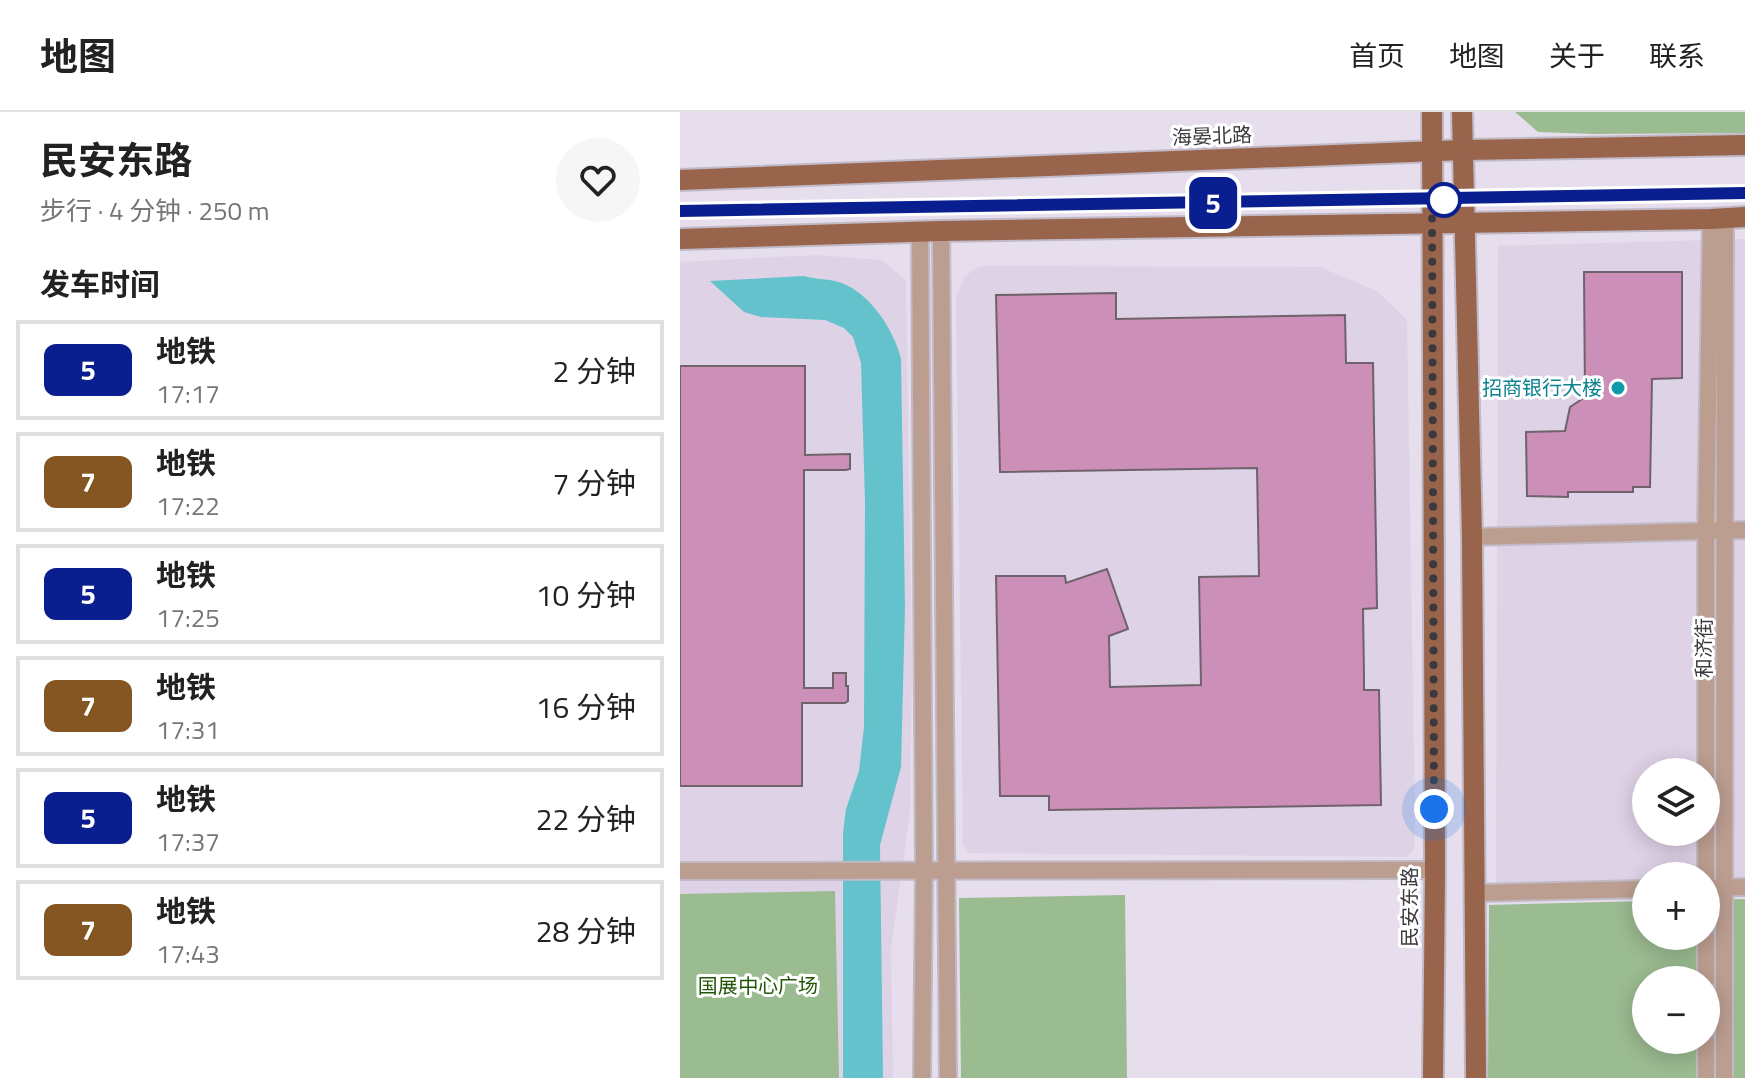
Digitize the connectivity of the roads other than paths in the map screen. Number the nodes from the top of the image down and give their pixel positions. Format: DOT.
graph roads {
  1 [pos="1432,112"];
  2 [pos="1462,112"];
  3 [pos="1745,145"];
  4 [pos="1463,150"];
  5 [pos="1432,152"];
  6 [pos="680,180"];
  7 [pos="1727,218"];
  8 [pos="1464,222"];
  9 [pos="1432,224"];
  10 [pos="941,231"];
  11 [pos="920,233"];
  12 [pos="680,239"];
  13 [pos="1706,530"];
  14 [pos="1724,530"];
  15 [pos="1745,530"];
  16 [pos="1472,537"];
  17 [pos="1711,862"];
  18 [pos="1712,862"];
  19 [pos="946,870"];
  20 [pos="1435,870"];
  21 [pos="680,871"];
  22 [pos="924,871"];
  23 [pos="1720,886"];
  24 [pos="1745,887"];
  25 [pos="1632,889"];
  26 [pos="1476,893"];
  27 [pos="1715,950"];
  28 [pos="1706,1054"];
  29 [pos="922,1078"];
  30 [pos="948,1078"];
  31 [pos="1433,1078"];
  32 [pos="1476,1078"];
  33 [pos="1706,1078"];
  34 [pos="1724,1078"];
  1 -- 5 [label="main road, 民安东路"];
  2 -- 4 [label="main road"];
  3 -- 4 [label="main road, 海晏北路"];
  4 -- 5 [label="main road, 海晏北路"];
  4 -- 8 [label="main road"];
  5 -- 6 [label="main road, 海晏北路"];
  5 -- 9 [label="main road, 民安东路"];
  7 -- 8 [label="main road"];
  7 -- 13 [label="street, 和济街"];
  7 -- 14 [label="street, 和济街"];
  8 -- 9 [label="main road"];
  8 -- 16 [label="main road"];
  9 -- 10 [label="main road"];
  9 -- 20 [label="main road, 民安东路"];
  10 -- 11 [label="main road"];
  10 -- 19 [label="street"];
  11 -- 12 [label="main road"];
  11 -- 22 [label="street"];
  13 -- 14 [label="street"];
  13 -- 16 [label="street"];
  13 -- 17 [label="street, 和济街"];
  14 -- 15 [label="street"];
  14 -- 18 [label="street, 和济街"];
  16 -- 26 [label="main road"];
  19 -- 20 [label="street"];
  19 -- 22 [label="street"];
  19 -- 30 [label="street"];
  20 -- 31 [label="main road, 民安东路"];
  21 -- 22 [label="street"];
  22 -- 29 [label="street"];
  23 -- 24 [label="street"];
  25 -- 26 [label="street"];
  26 -- 32 [label="main road"];
  27 -- 34 [label="street, 和济街"];
  28 -- 33 [label="street"];
}
